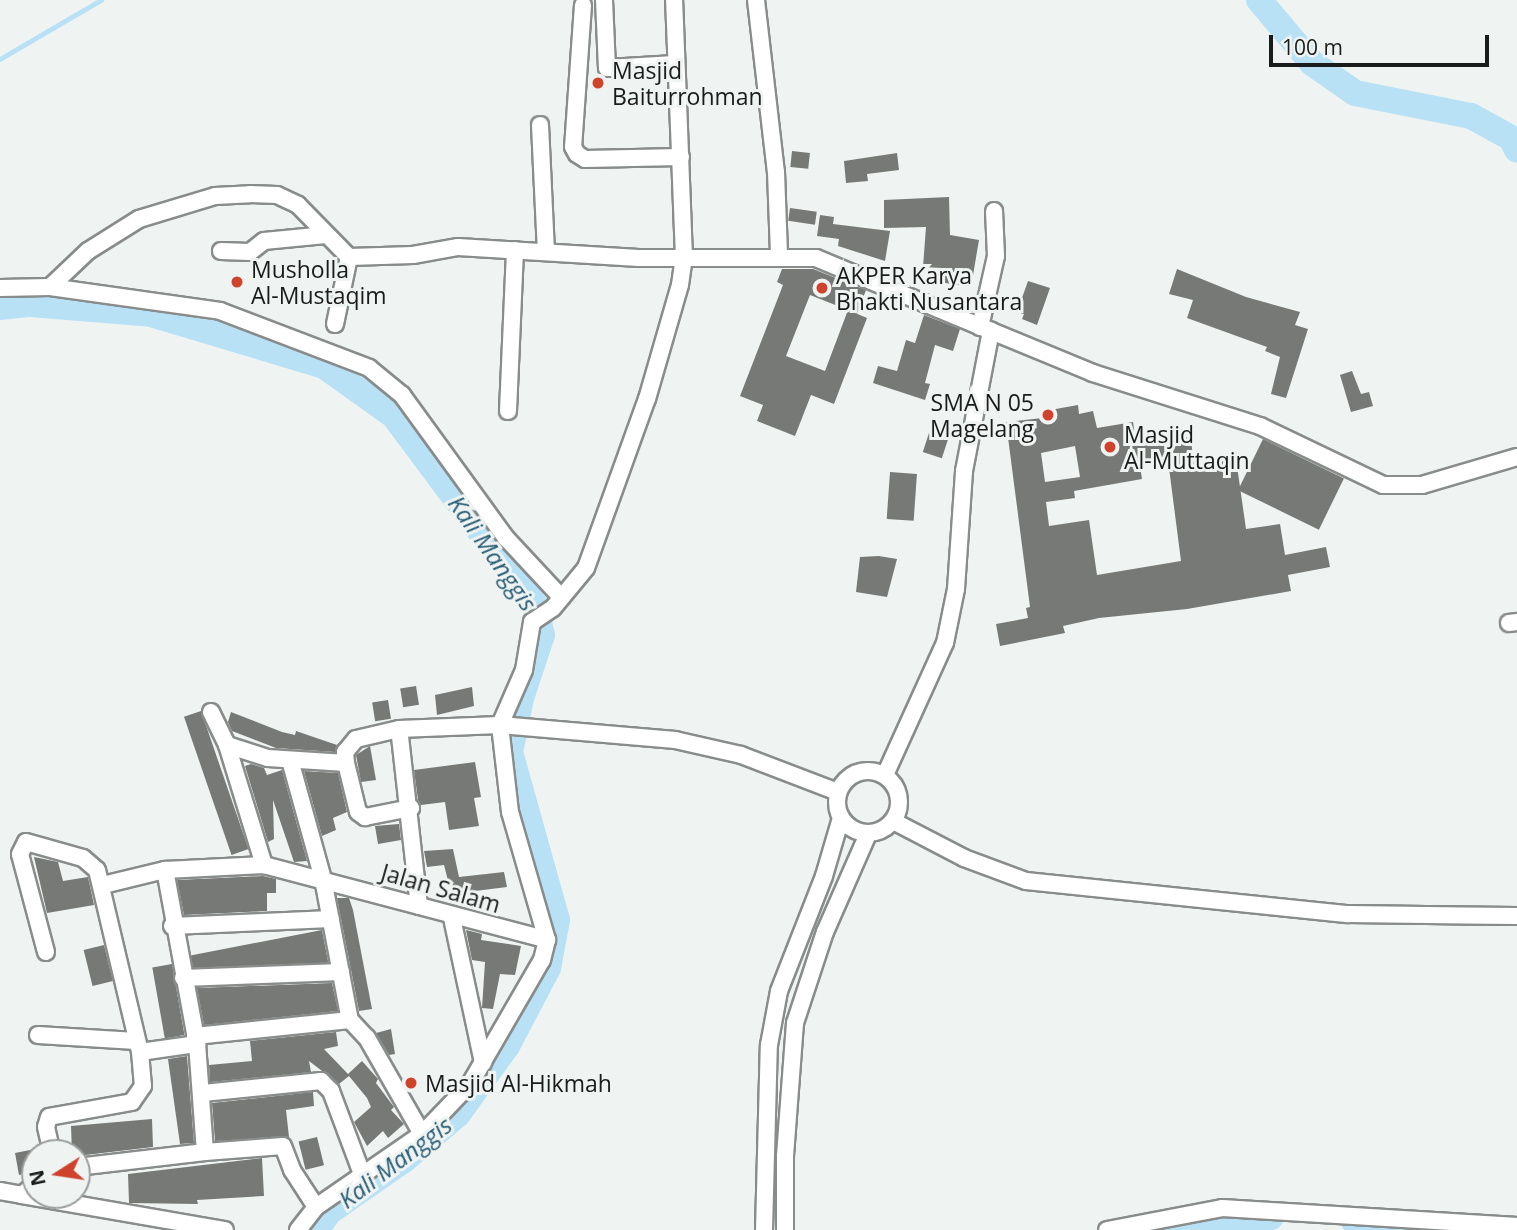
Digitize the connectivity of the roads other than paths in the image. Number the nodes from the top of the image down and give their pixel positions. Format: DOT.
graph roads {
  1 [pos="604,0"];
  2 [pos="674,0"];
  3 [pos="757,0"];
  4 [pos="583,5"];
  5 [pos="675,64"];
  6 [pos="540,125"];
  7 [pos="681,157"];
  8 [pos="994,211"];
  9 [pos="327,235"];
  10 [pos="515,250"];
  11 [pos="546,250"];
  12 [pos="221,251"];
  13 [pos="779,255"];
  14 [pos="349,257"];
  15 [pos="684,258"];
  16 [pos="50,287"];
  17 [pos="0,288"];
  18 [pos="335,324"];
  19 [pos="985,329"];
  20 [pos="508,411"];
  21 [pos="1517,457"];
  22 [pos="557,602"];
  23 [pos="211,712"];
  24 [pos="503,725"];
  25 [pos="399,729"];
  26 [pos="227,745"];
  27 [pos="290,760"];
  28 [pos="346,763"];
  29 [pos="885,775"];
  30 [pos="838,792"];
  31 [pos="411,808"];
  32 [pos="841,818"];
  33 [pos="893,821"];
  34 [pos="868,834"];
  35 [pos="264,865"];
  36 [pos="165,870"];
  37 [pos="323,879"];
  38 [pos="103,885"];
  39 [pos="419,906"];
  40 [pos="1517,916"];
  41 [pos="452,918"];
  42 [pos="331,919"];
  43 [pos="173,926"];
  44 [pos="547,940"];
  45 [pos="46,951"];
  46 [pos="341,972"];
  47 [pos="183,978"];
  48 [pos="350,1020"];
  49 [pos="38,1035"];
  50 [pos="196,1040"];
  51 [pos="138,1046"];
  52 [pos="483,1063"];
  53 [pos="203,1093"];
  54 [pos="422,1134"];
  55 [pos="50,1139"];
  56 [pos="205,1153"];
  57 [pos="91,1165"];
  58 [pos="362,1174"];
  59 [pos="0,1191"];
  60 [pos="21,1195"];
  61 [pos="91,1207"];
  62 [pos="316,1207"];
  63 [pos="1517,1226"];
  64 [pos="225,1230"];
  65 [pos="298,1230"];
  66 [pos="764,1230"];
  67 [pos="786,1230"];
  68 [pos="1107,1230"];
  1 -- 5 [label="street"];
  2 -- 5 [label="street"];
  3 -- 13 [label="street"];
  4 -- 7 [label="street"];
  5 -- 7 [label="street"];
  6 -- 11 [label="street"];
  7 -- 15 [label="street"];
  8 -- 19 [label="street"];
  9 -- 12 [label="street"];
  9 -- 14 [label="street"];
  9 -- 16 [label="street"];
  10 -- 11 [label="street"];
  10 -- 14 [label="street"];
  10 -- 20 [label="street"];
  11 -- 15 [label="street"];
  13 -- 15 [label="street"];
  13 -- 19 [label="street"];
  14 -- 18 [label="street"];
  15 -- 22 [label="street"];
  16 -- 17 [label="street"];
  16 -- 22 [label="street"];
  19 -- 21 [label="street"];
  19 -- 29 [label="street"];
  22 -- 24 [label="street"];
  23 -- 26 [label="street"];
  24 -- 25 [label="street"];
  24 -- 30 [label="street"];
  24 -- 44 [label="street"];
  25 -- 28 [label="street"];
  25 -- 31 [label="street"];
  26 -- 27 [label="street"];
  26 -- 35 [label="street"];
  27 -- 28 [label="street"];
  27 -- 37 [label="street"];
  28 -- 31 [label="street"];
  29 -- 30 [label="street"];
  29 -- 33 [label="street"];
  30 -- 32 [label="street"];
  31 -- 39 [label="street"];
  32 -- 34 [label="street"];
  32 -- 66 [label="street"];
  33 -- 34 [label="street"];
  33 -- 40 [label="street"];
  34 -- 67 [label="street"];
  35 -- 36 [label="street, Jalan Salam"];
  35 -- 37 [label="street, Jalan Salam"];
  36 -- 38 [label="street, Jalan Salam"];
  36 -- 43 [label="street"];
  37 -- 39 [label="street, Jalan Salam"];
  37 -- 42 [label="street"];
  38 -- 45 [label="street"];
  38 -- 51 [label="street"];
  39 -- 41 [label="street, Jalan Salam"];
  41 -- 44 [label="street, Jalan Salam"];
  41 -- 52 [label="street"];
  42 -- 43 [label="street"];
  42 -- 46 [label="street"];
  43 -- 47 [label="street"];
  44 -- 52 [label="street"];
  46 -- 47 [label="street"];
  46 -- 48 [label="street"];
  47 -- 50 [label="street"];
  48 -- 50 [label="street"];
  48 -- 54 [label="street"];
  49 -- 51 [label="street"];
  50 -- 51 [label="street"];
  50 -- 53 [label="street"];
  51 -- 55 [label="street"];
  52 -- 54 [label="street"];
  53 -- 56 [label="street"];
  53 -- 58 [label="street"];
  54 -- 58 [label="street"];
  56 -- 57 [label="street"];
  56 -- 62 [label="street"];
  58 -- 62 [label="street"];
  59 -- 60 [label="street"];
  61 -- 64 [label="street"];
  62 -- 65 [label="street"];
  63 -- 68 [label="street"];
}
